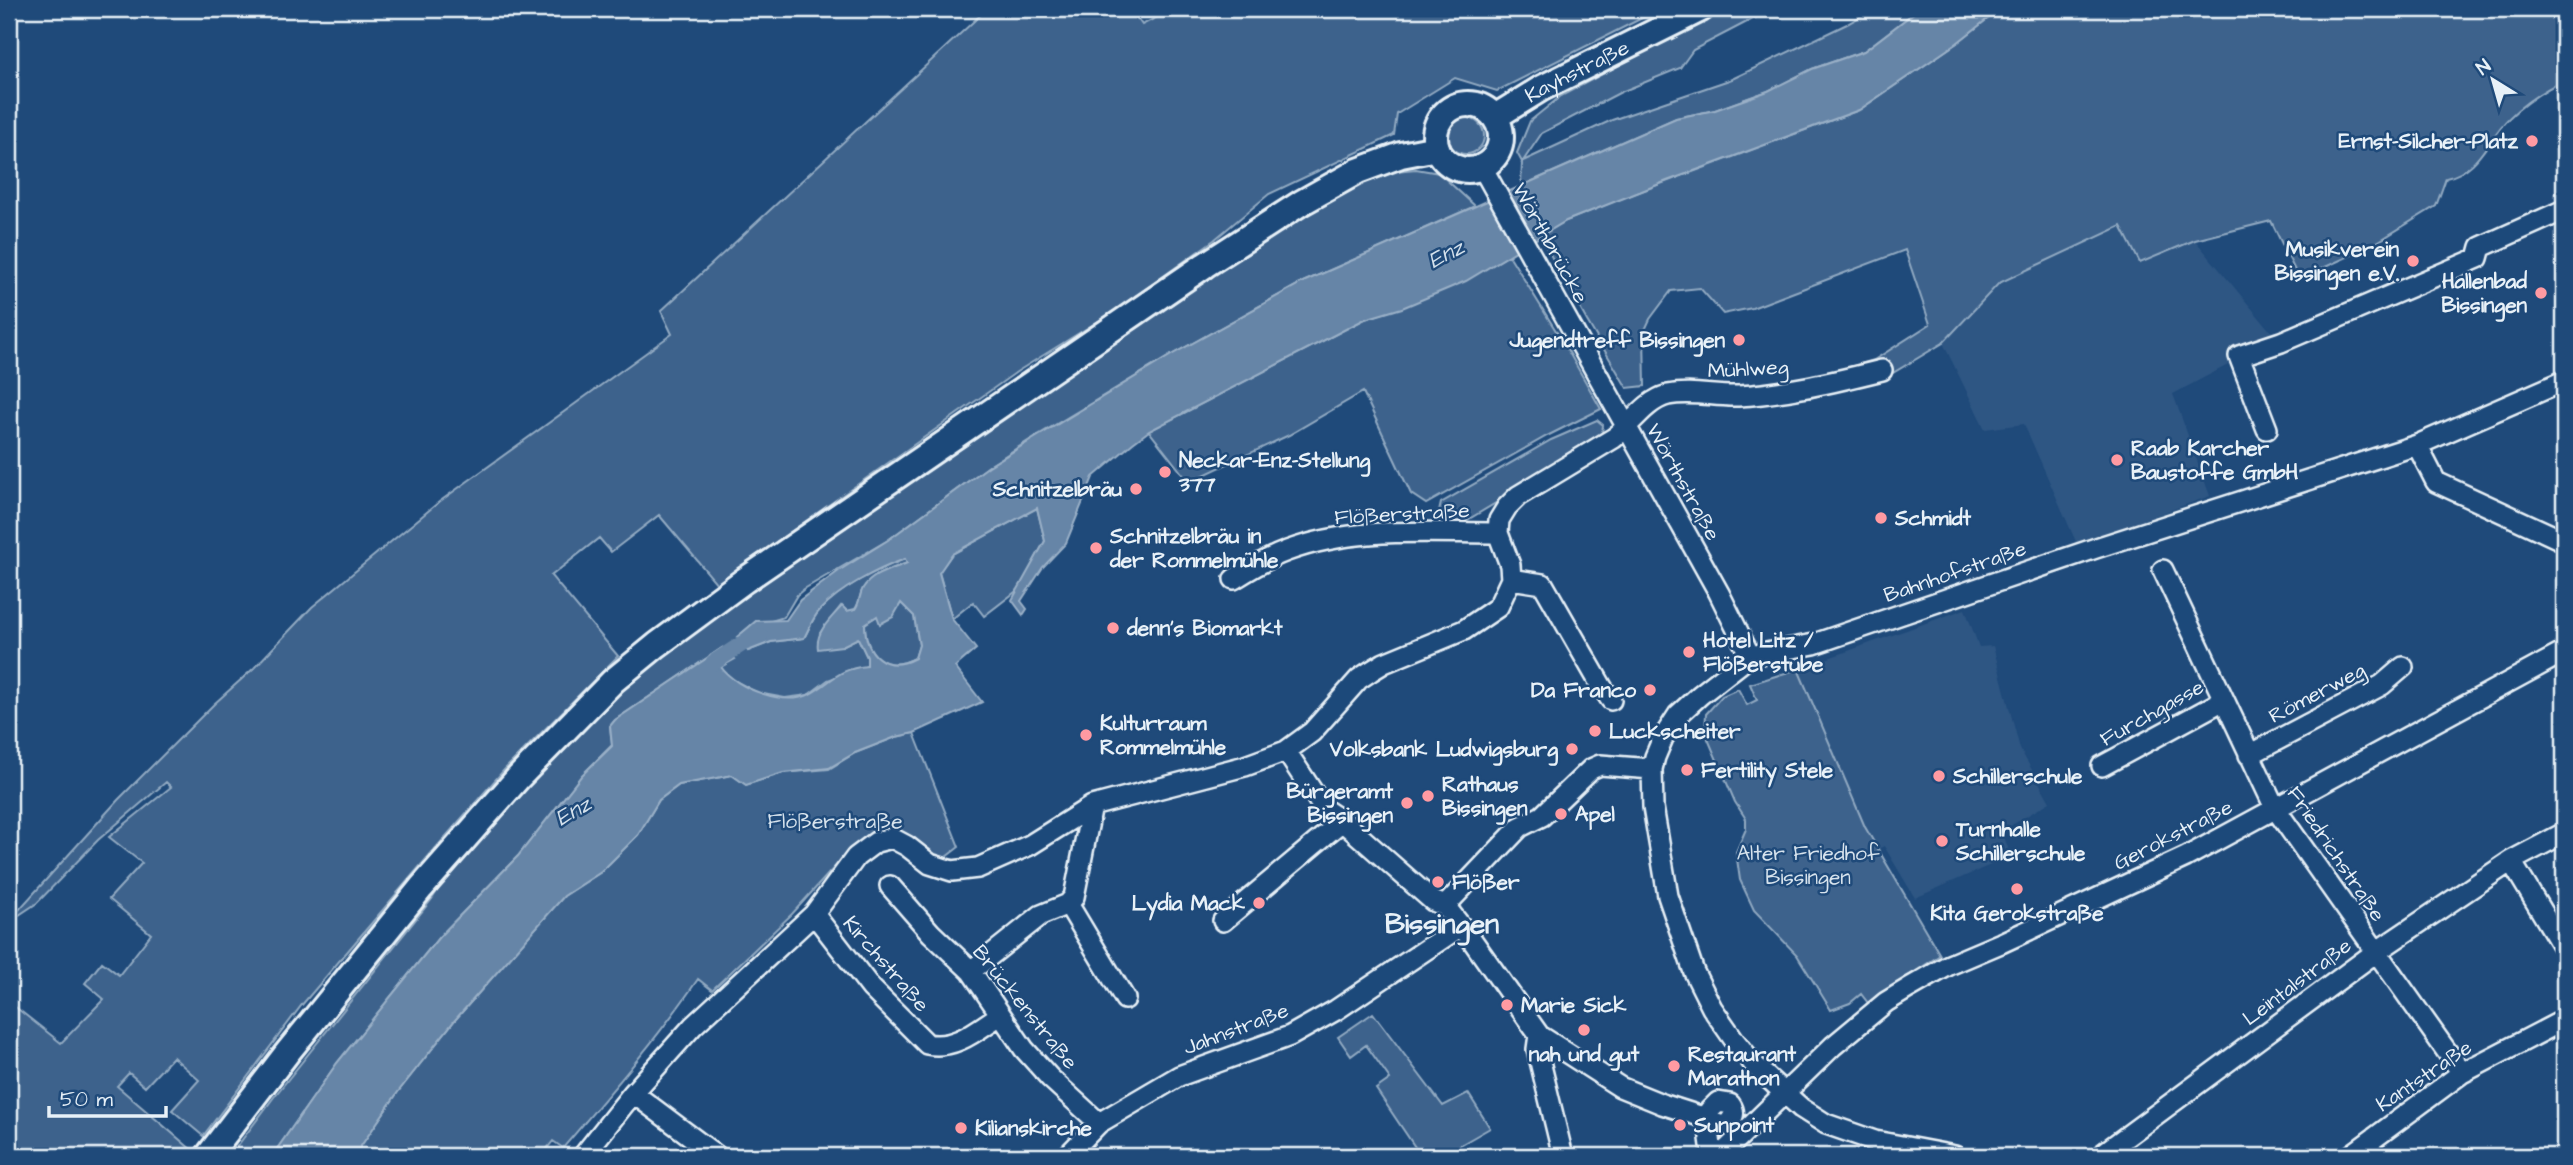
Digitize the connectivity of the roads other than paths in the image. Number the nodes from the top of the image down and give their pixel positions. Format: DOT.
graph roads {
  1 [pos="1701,9"];
  2 [pos="1494,117"];
  3 [pos="1437,148"];
  4 [pos="1485,172"];
  5 [pos="2564,210"];
  6 [pos="1572,331"];
  7 [pos="1881,370"];
  8 [pos="2564,381"];
  9 [pos="1627,428"];
  10 [pos="2267,429"];
  11 [pos="2417,444"];
  12 [pos="1498,533"];
  13 [pos="2564,541"];
  14 [pos="2163,570"];
  15 [pos="1234,579"];
  16 [pos="1511,579"];
  17 [pos="2564,652"];
  18 [pos="1750,656"];
  19 [pos="2403,667"];
  20 [pos="1611,700"];
  21 [pos="2224,700"];
  22 [pos="1286,751"];
  23 [pos="2249,755"];
  24 [pos="2102,766"];
  25 [pos="1652,769"];
  26 [pos="1092,806"];
  27 [pos="2275,808"];
  28 [pos="1342,821"];
  29 [pos="2564,833"];
  30 [pos="2511,861"];
  31 [pos="890,886"];
  32 [pos="1068,904"];
  33 [pos="1445,906"];
  34 [pos="814,914"];
  35 [pos="1223,921"];
  36 [pos="1461,926"];
  37 [pos="2564,949"];
  38 [pos="2376,952"];
  39 [pos="971,971"];
  40 [pos="1125,999"];
  41 [pos="1000,1015"];
  42 [pos="2564,1020"];
  43 [pos="1538,1035"];
  44 [pos="2462,1073"];
  45 [pos="1783,1092"];
  46 [pos="633,1093"];
  47 [pos="1100,1123"];
  48 [pos="208,1156"];
  49 [pos="583,1156"];
  50 [pos="717,1156"];
  51 [pos="1067,1156"];
  52 [pos="1563,1156"];
  53 [pos="1713,1156"];
  54 [pos="1720,1156"];
  55 [pos="1955,1156"];
  56 [pos="2100,1156"];
  57 [pos="2350,1156"];
  1 -- 2 [label="main road, Kayhstraße"];
  2 -- 3 [label="main road"];
  2 -- 4 [label="main road"];
  3 -- 4 [label="main road"];
  3 -- 48 [label="main road"];
  4 -- 6 [label="street, Wörthbrücke"];
  5 -- 10 [label="street"];
  6 -- 9 [label="street, Wörthstraße"];
  7 -- 9 [label="street, Mühlweg"];
  8 -- 11 [label="street, Bahnhofstraße"];
  9 -- 12 [label="street, Flößerstraße"];
  9 -- 18 [label="street, Wörthstraße"];
  11 -- 13 [label="street"];
  11 -- 18 [label="street, Bahnhofstraße"];
  12 -- 15 [label="street, Flößerstraße"];
  12 -- 16 [label="street, Flößerstraße"];
  14 -- 21 [label="street, Friedrichstraße"];
  16 -- 20 [label="street"];
  16 -- 22 [label="street"];
  17 -- 27 [label="street, Gerokstraße"];
  18 -- 25 [label="street, Bahnhofstraße"];
  19 -- 23 [label="street, Römerweg"];
  21 -- 23 [label="street, Friedrichstraße"];
  21 -- 24 [label="street, Furchgasse"];
  22 -- 26 [label="street"];
  22 -- 28 [label="street"];
  23 -- 27 [label="street, Friedrichstraße"];
  25 -- 33 [label="street"];
  25 -- 45 [label="street"];
  26 -- 32 [label="street"];
  26 -- 34 [label="street"];
  27 -- 38 [label="street, Friedrichstraße"];
  27 -- 45 [label="street, Gerokstraße"];
  28 -- 33 [label="street"];
  28 -- 35 [label="street"];
  29 -- 30 [label="street, Leintalstraße"];
  30 -- 37 [label="street"];
  30 -- 38 [label="street, Leintalstraße"];
  31 -- 39 [label="street, Brückenstraße"];
  32 -- 39 [label="street"];
  32 -- 40 [label="street"];
  33 -- 36 [label="street"];
  34 -- 41 [label="street, Kirchstraße"];
  34 -- 46 [label="street"];
  36 -- 43 [label="street"];
  36 -- 47 [label="street, Jahnstraße"];
  38 -- 44 [label="street, Friedrichstraße"];
  38 -- 56 [label="street, Leintalstraße"];
  39 -- 41 [label="street, Brückenstraße"];
  41 -- 47 [label="street, Brückenstraße"];
  42 -- 44 [label="street, Kantstraße"];
  43 -- 52 [label="street"];
  43 -- 53 [label="street"];
  44 -- 57 [label="street, Kantstraße"];
  45 -- 54 [label="street, Gerokstraße"];
  45 -- 55 [label="street"];
  46 -- 49 [label="street"];
  46 -- 50 [label="street"];
  47 -- 51 [label="street, Jahnstraße"];
}
